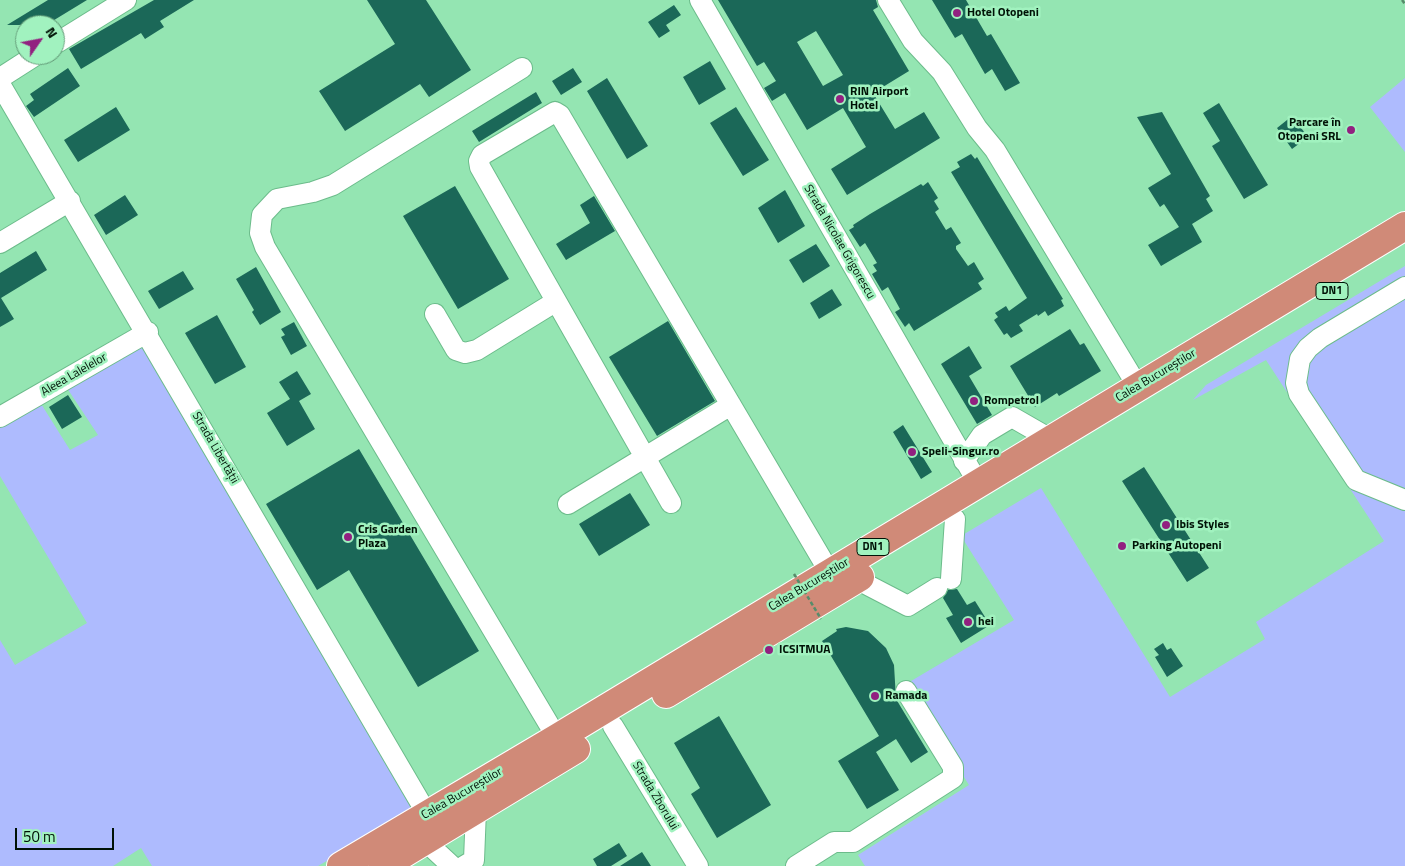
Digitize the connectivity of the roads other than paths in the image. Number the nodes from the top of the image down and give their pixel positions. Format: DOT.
graph roads {
  1 [pos="126,0"];
  2 [pos="700,0"];
  3 [pos="888,0"];
  4 [pos="65,38"];
  5 [pos="20,65"];
  6 [pos="522,68"];
  7 [pos="0,78"];
  8 [pos="0,84"];
  9 [pos="70,201"];
  10 [pos="1405,226"];
  11 [pos="0,242"];
  12 [pos="1405,247"];
  13 [pos="1405,287"];
  14 [pos="555,302"];
  15 [pos="435,314"];
  16 [pos="148,332"];
  17 [pos="1138,387"];
  18 [pos="731,404"];
  19 [pos="0,417"];
  20 [pos="1052,440"];
  21 [pos="645,457"];
  22 [pos="971,472"];
  23 [pos="1405,500"];
  24 [pos="672,503"];
  25 [pos="568,504"];
  26 [pos="955,519"];
  27 [pos="830,573"];
  28 [pos="856,579"];
  29 [pos="906,691"];
  30 [pos="613,726"];
  31 [pos="558,738"];
  32 [pos="476,810"];
  33 [pos="428,814"];
  34 [pos="425,841"];
  35 [pos="341,866"];
  36 [pos="383,866"];
  37 [pos="452,866"];
  38 [pos="464,866"];
  39 [pos="698,866"];
  40 [pos="796,866"];
  1 -- 4 [label="street"];
  2 -- 22 [label="street, Strada Nicolae Grigorescu"];
  3 -- 17 [label="street"];
  5 -- 7 [label="street"];
  6 -- 31 [label="street"];
  8 -- 9 [label="street, Strada Libertății"];
  9 -- 11 [label="street"];
  9 -- 16 [label="street, Strada Libertății"];
  10 -- 17 [label="highway, Calea Bucureștilor / DN1"];
  12 -- 26 [label="highway, Calea Bucureștilor / DN1"];
  13 -- 23 [label="street"];
  14 -- 15 [label="street"];
  14 -- 18 [label="street"];
  14 -- 21 [label="street"];
  16 -- 19 [label="street, Aleea Lalelelor"];
  16 -- 33 [label="street, Strada Libertății"];
  17 -- 20 [label="highway, Calea Bucureștilor / DN1"];
  18 -- 21 [label="street"];
  18 -- 27 [label="street"];
  20 -- 22 [label="highway, Calea Bucureștilor / DN1"];
  20 -- 22 [label="street"];
  21 -- 24 [label="street"];
  21 -- 25 [label="street"];
  22 -- 27 [label="highway, Calea Bucureștilor / DN1"];
  26 -- 28 [label="highway, Calea Bucureștilor / DN1"];
  26 -- 28 [label="street"];
  27 -- 31 [label="highway, Calea Bucureștilor / DN1"];
  28 -- 30 [label="highway, Calea Bucureștilor / DN1"];
  29 -- 40 [label="street"];
  30 -- 32 [label="highway, Calea Bucureștilor / DN1"];
  30 -- 39 [label="street, Strada Zborului"];
  31 -- 33 [label="highway, Calea Bucureștilor / DN1"];
  32 -- 34 [label="highway, Calea Bucureștilor / DN1"];
  32 -- 38 [label="street"];
  33 -- 35 [label="highway, Calea Bucureștilor / DN1"];
  34 -- 36 [label="highway, Calea Bucureștilor / DN1"];
  34 -- 37 [label="street"];
}
